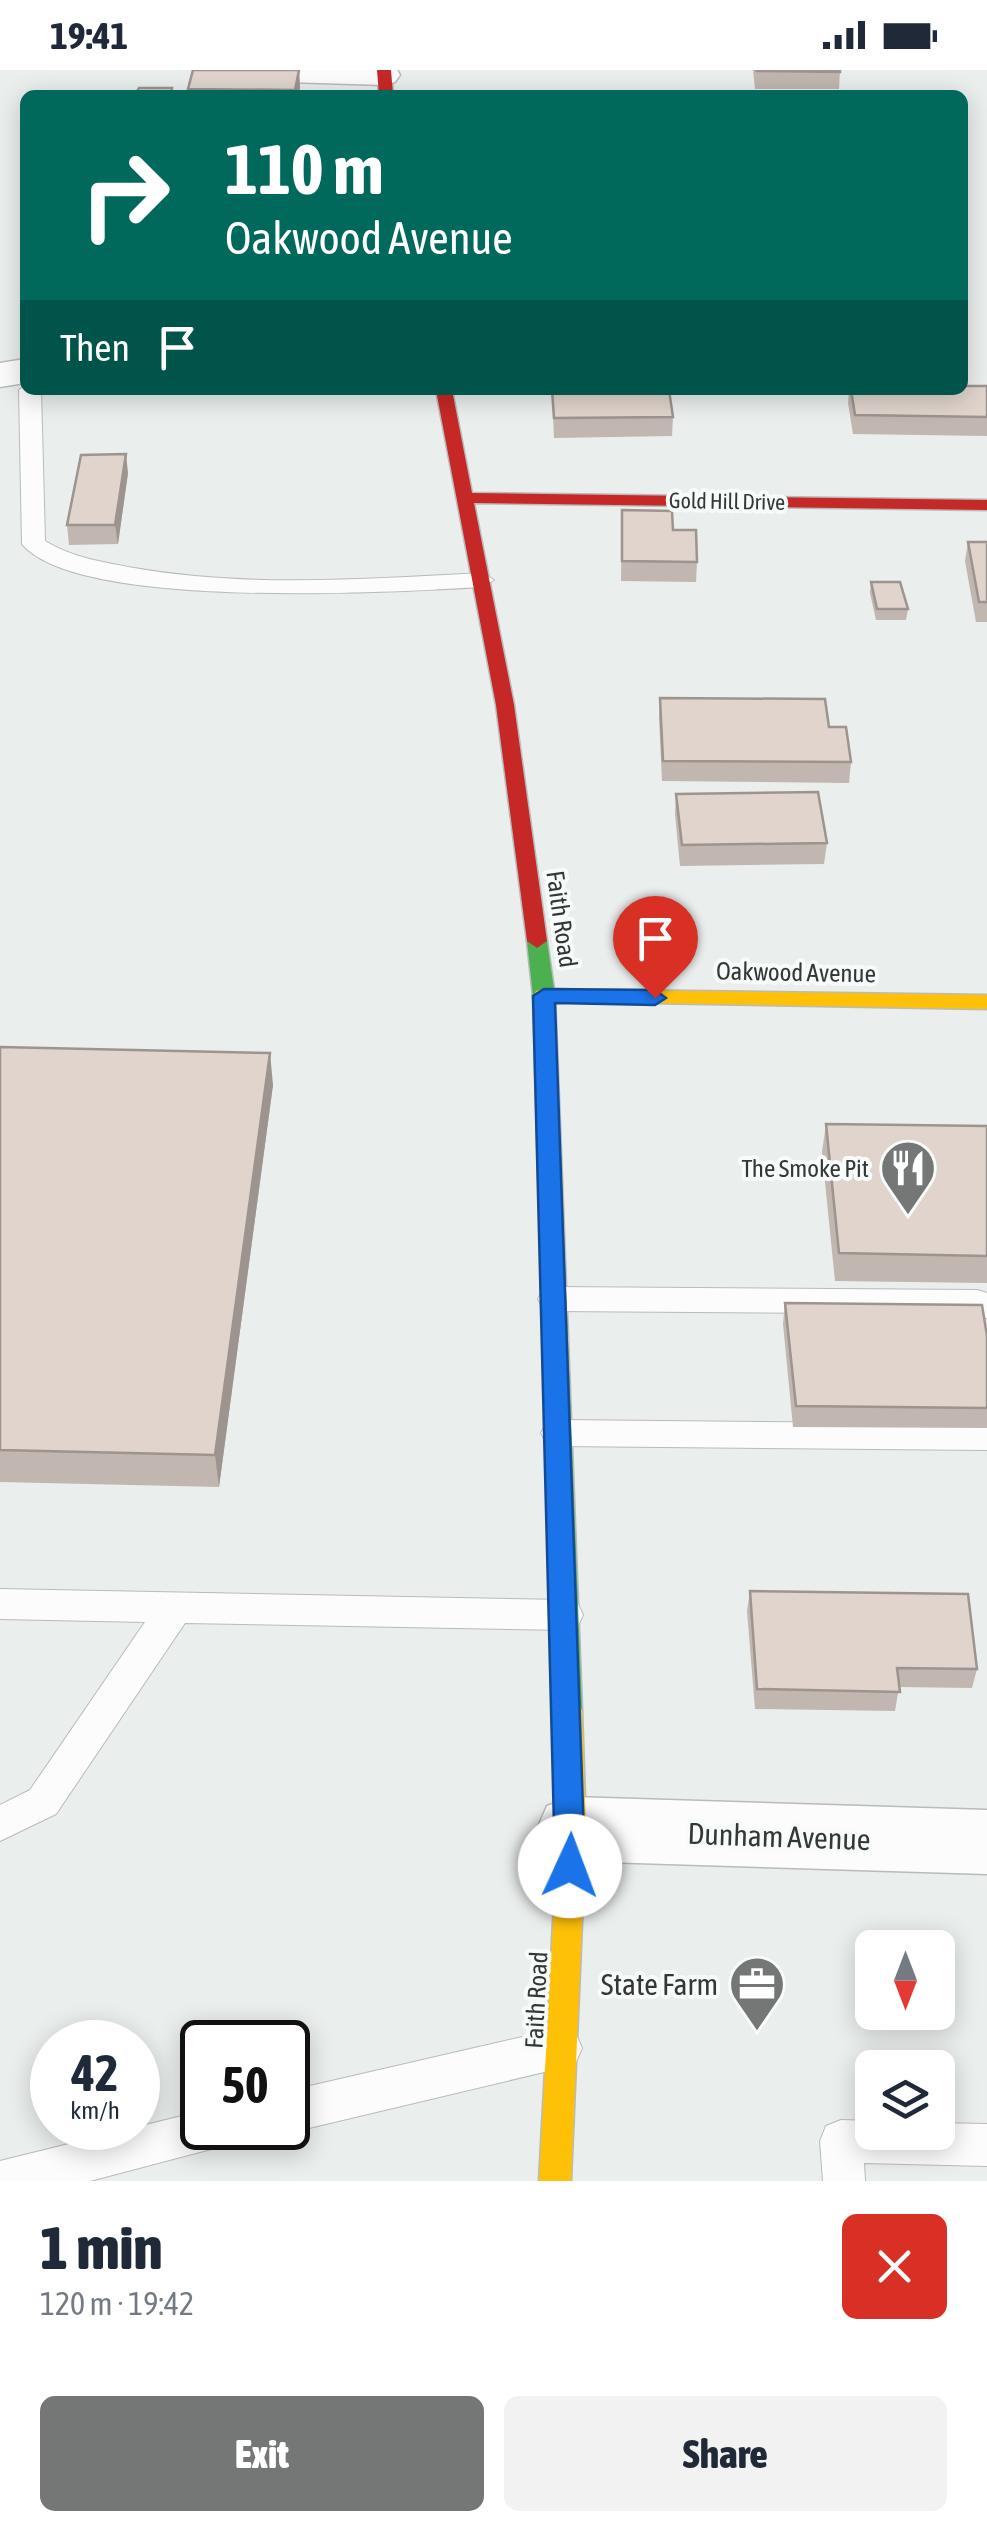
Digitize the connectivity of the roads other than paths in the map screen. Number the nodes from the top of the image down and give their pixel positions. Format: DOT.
graph roads {
  1 [pos="219,70"];
  2 [pos="385,80"];
  3 [pos="30,395"];
  4 [pos="445,395"];
  5 [pos="466,498"];
  6 [pos="987,505"];
  7 [pos="482,580"];
  8 [pos="544,996"];
  9 [pos="987,1002"];
  10 [pos="554,1299"];
  11 [pos="987,1306"];
  12 [pos="558,1433"];
  13 [pos="987,1438"];
  14 [pos="0,1604"];
  15 [pos="175,1608"];
  16 [pos="564,1615"];
  17 [pos="0,1802"];
  18 [pos="42,1802"];
  19 [pos="0,1824"];
  20 [pos="572,1830"];
  21 [pos="987,1842"];
  22 [pos="561,2048"];
  23 [pos="310,2107"];
  24 [pos="180,2142"];
  25 [pos="987,2144"];
  26 [pos="106,2168"];
  27 [pos="4,2181"];
  28 [pos="555,2181"];
  29 [pos="844,2181"];
  1 -- 2 [label="street"];
  3 -- 7 [label="lane"];
  4 -- 5 [label="main road, Faith Road"];
  5 -- 6 [label="main road, Gold Hill Drive"];
  5 -- 7 [label="main road, Faith Road"];
  7 -- 8 [label="main road, Faith Road"];
  8 -- 9 [label="main road, Oakwood Avenue"];
  8 -- 10 [label="main road, Faith Road"];
  10 -- 11 [label="lane"];
  10 -- 12 [label="main road, Faith Road"];
  12 -- 13 [label="lane"];
  12 -- 16 [label="main road, Faith Road"];
  14 -- 15 [label="lane"];
  15 -- 16 [label="lane"];
  15 -- 18 [label="lane"];
  16 -- 20 [label="main road, Faith Road"];
  17 -- 18 [label="lane"];
  18 -- 19 [label="lane"];
  20 -- 21 [label="street, Dunham Avenue"];
  20 -- 22 [label="main road, Faith Road"];
  22 -- 23 [label="lane"];
  22 -- 28 [label="main road, Faith Road"];
  24 -- 26 [label="lane"];
  25 -- 29 [label="lane"];
  26 -- 27 [label="lane"];
}
